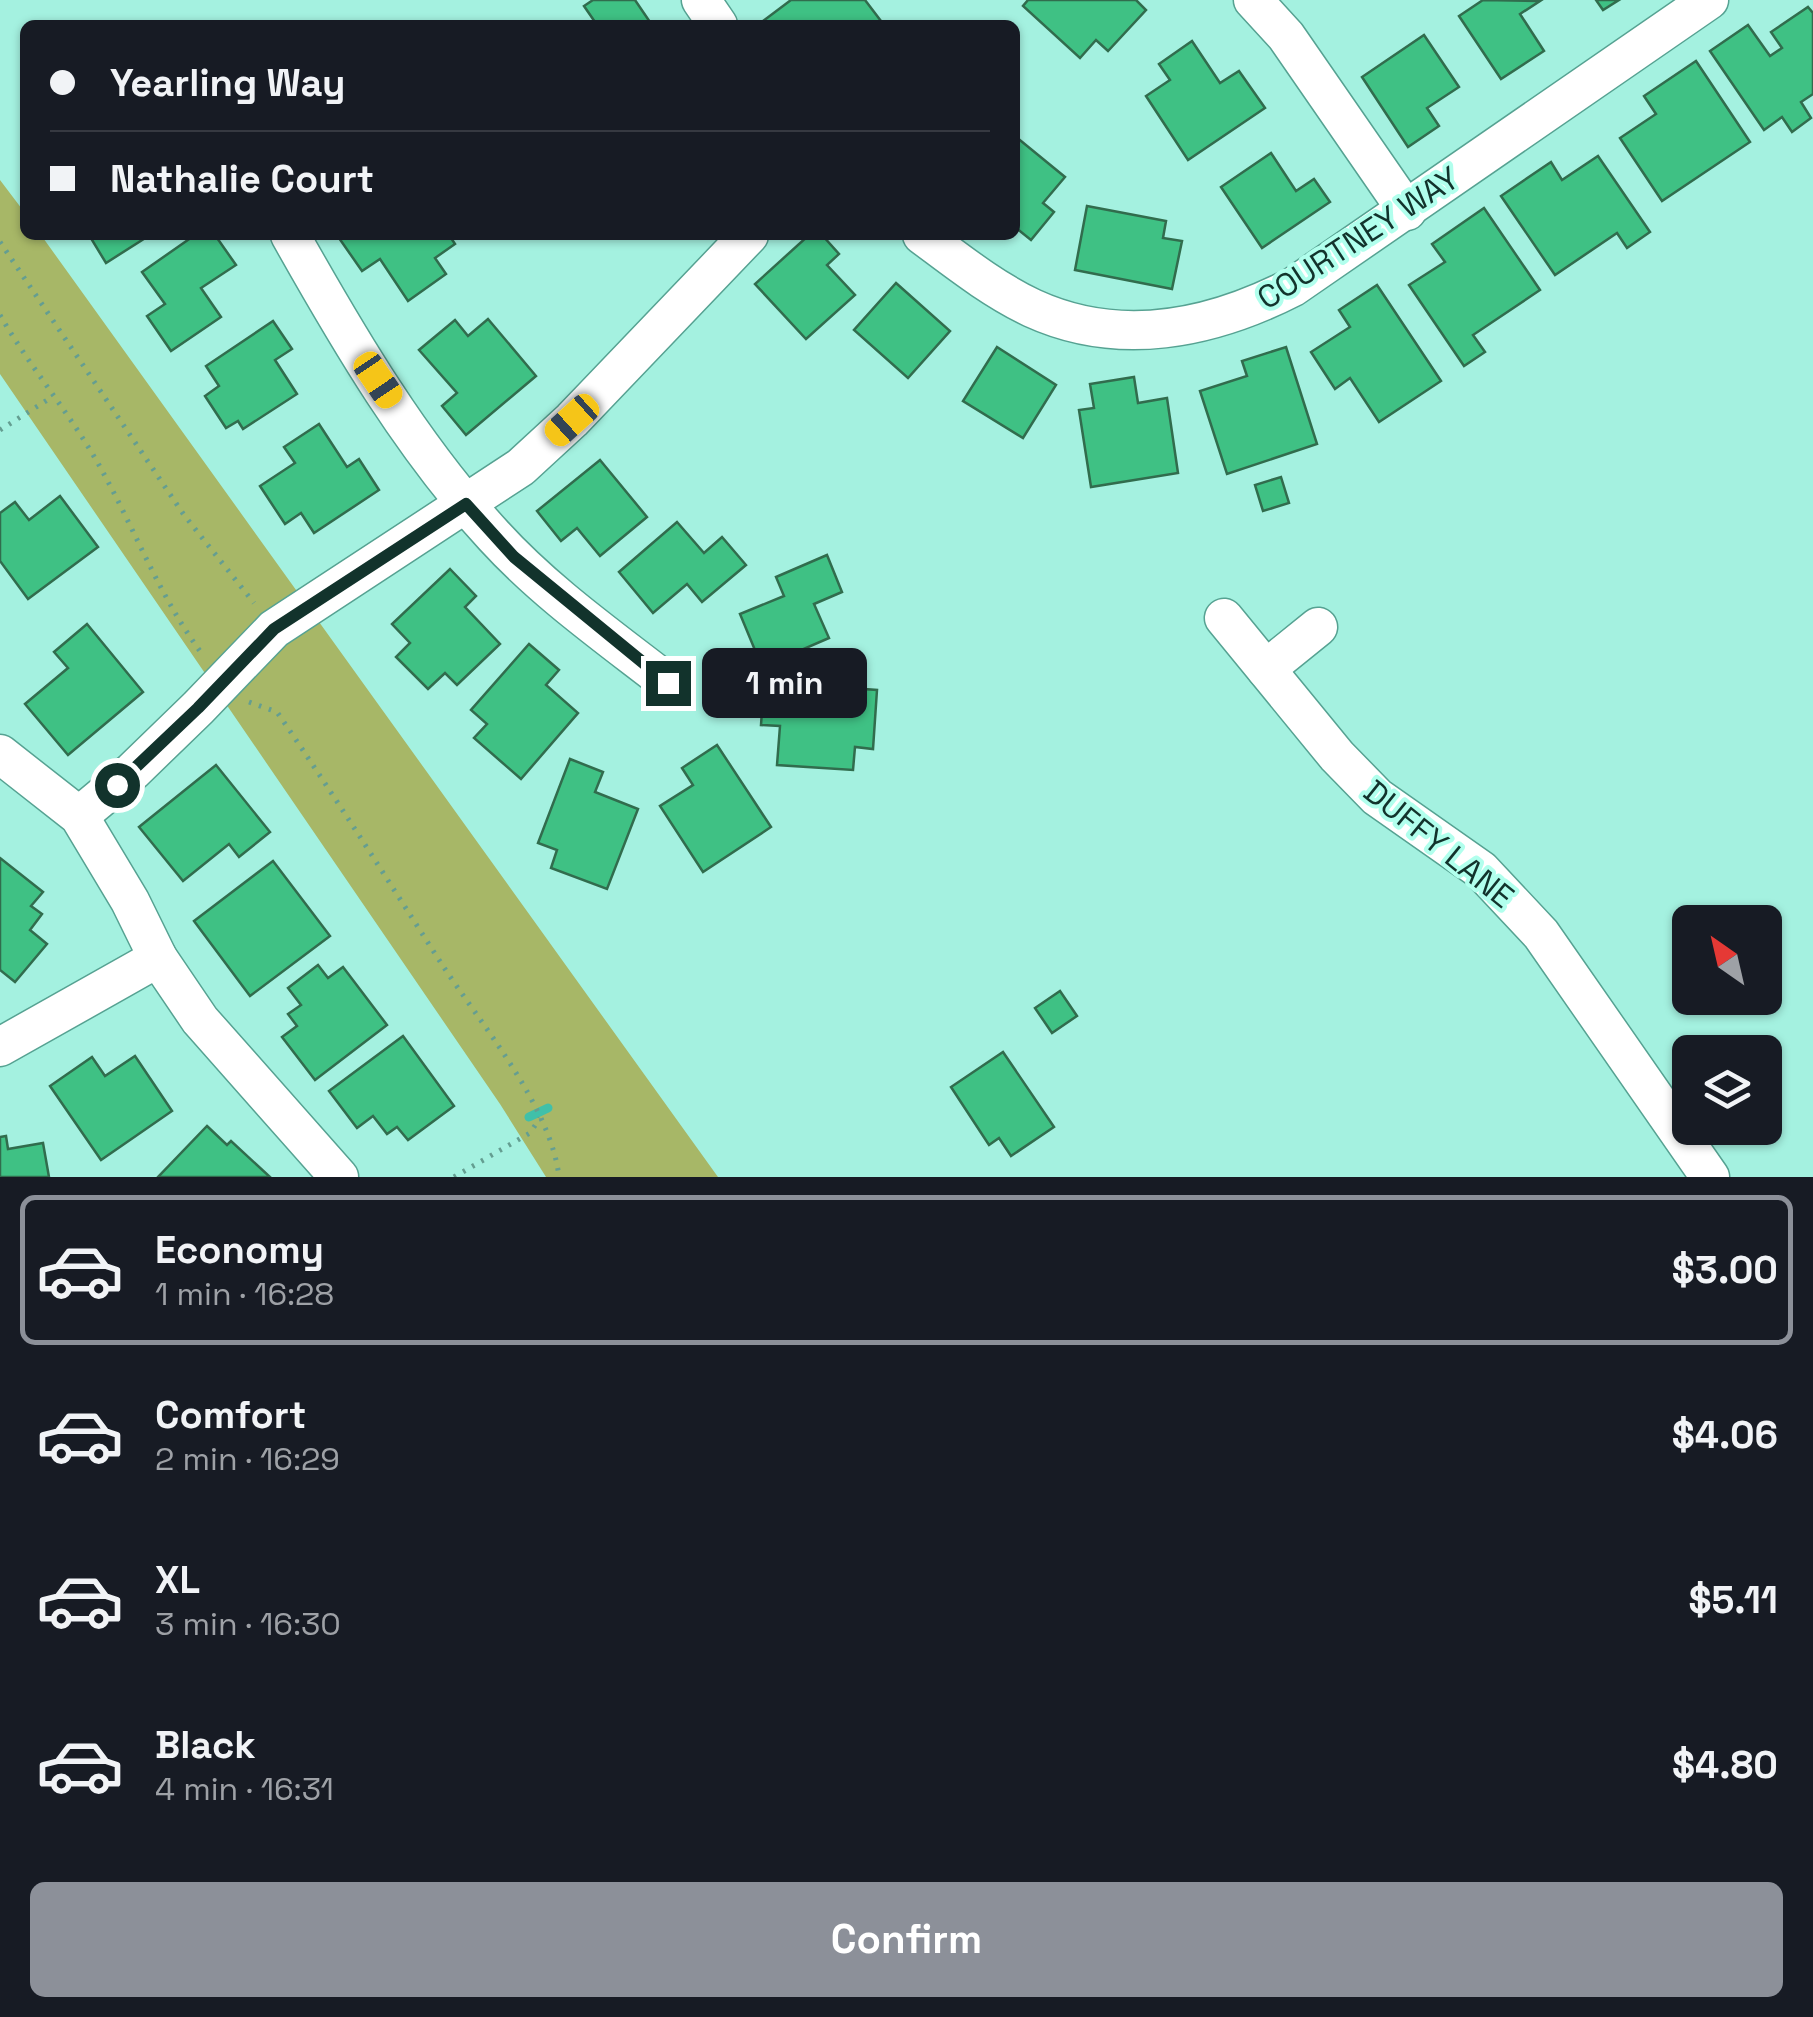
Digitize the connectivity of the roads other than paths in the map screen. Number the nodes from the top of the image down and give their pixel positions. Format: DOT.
graph roads {
  1 [pos="1252,0"];
  2 [pos="1709,0"];
  3 [pos="1407,211"];
  4 [pos="293,240"];
  5 [pos="744,240"];
  6 [pos="929,240"];
  7 [pos="466,504"];
  8 [pos="1224,618"];
  9 [pos="1318,628"];
  10 [pos="1266,669"];
  11 [pos="668,683"];
  12 [pos="0,754"];
  13 [pos="79,816"];
  14 [pos="158,958"];
  15 [pos="0,1047"];
  16 [pos="339,1177"];
  17 [pos="1710,1177"];
  1 -- 3 [label="street"];
  2 -- 3 [label="street, COURTNEY WAY"];
  3 -- 6 [label="street, COURTNEY WAY"];
  4 -- 7 [label="street"];
  5 -- 7 [label="street"];
  7 -- 11 [label="street"];
  7 -- 13 [label="street"];
  8 -- 10 [label="street, DUFFY LANE"];
  9 -- 10 [label="street"];
  10 -- 17 [label="street, DUFFY LANE"];
  12 -- 13 [label="street"];
  13 -- 14 [label="street"];
  14 -- 15 [label="street"];
  14 -- 16 [label="street"];
}
